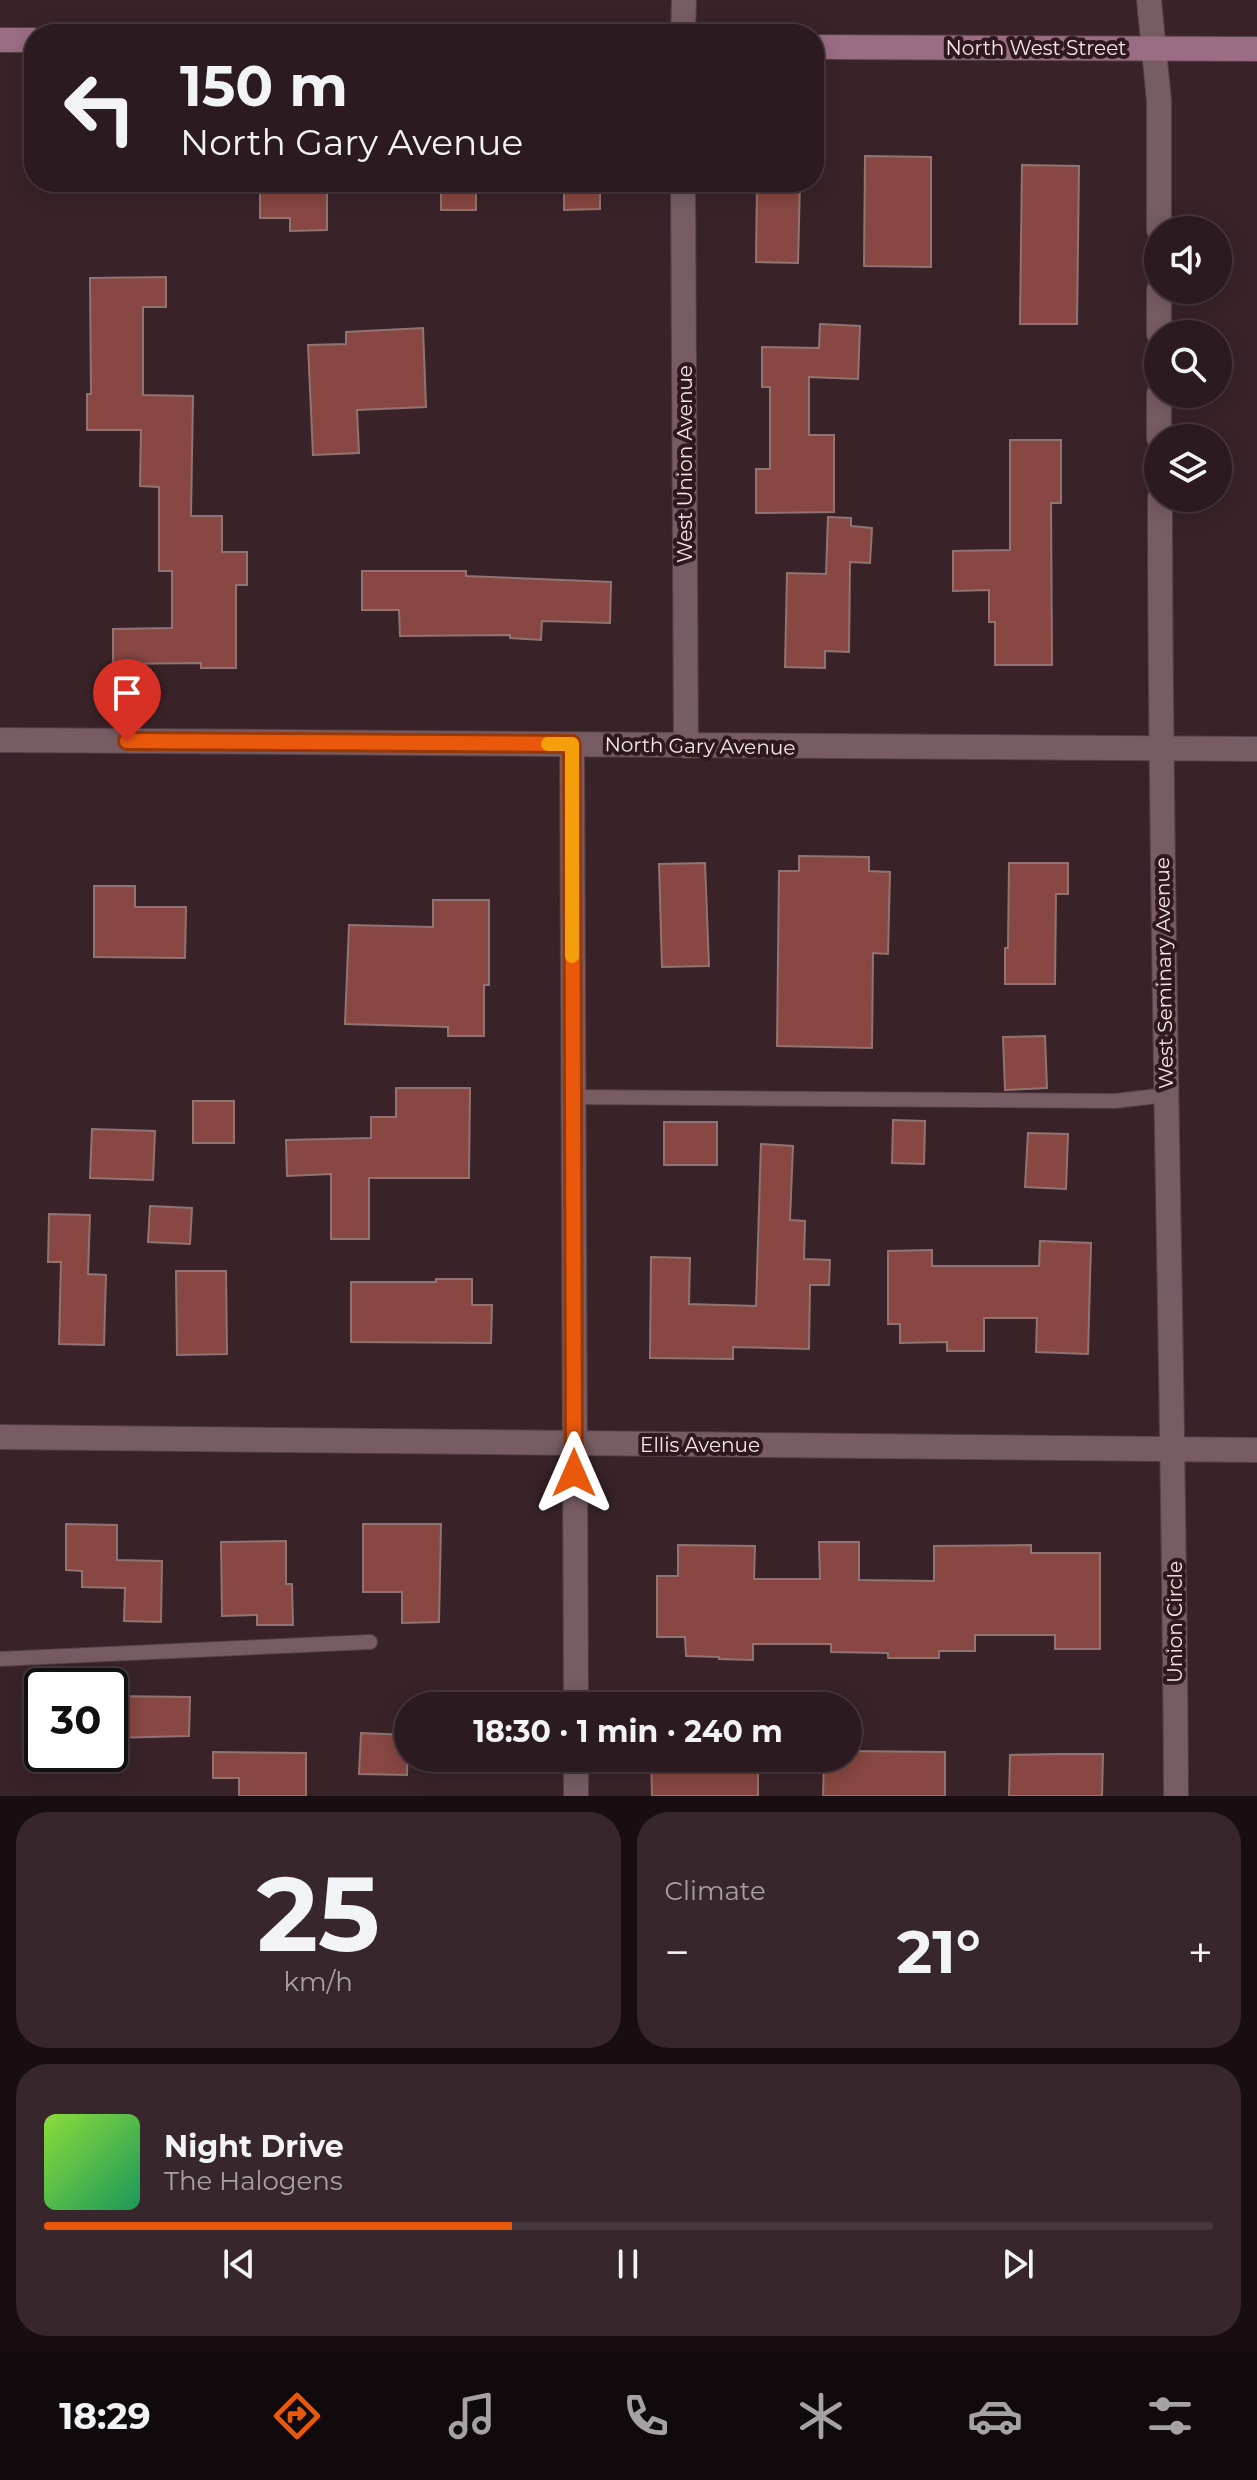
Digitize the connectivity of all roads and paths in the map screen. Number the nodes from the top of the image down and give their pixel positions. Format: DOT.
graph roads {
  1 [pos="684,0"];
  2 [pos="1149,0"];
  3 [pos="683,24"];
  4 [pos="0,40"];
  5 [pos="24,40"];
  6 [pos="824,47"];
  7 [pos="1155,48"];
  8 [pos="1257,49"];
  9 [pos="683,192"];
  10 [pos="1159,216"];
  11 [pos="1160,512"];
  12 [pos="0,740"];
  13 [pos="572,744"];
  14 [pos="686,746"];
  15 [pos="1160,749"];
  16 [pos="1257,749"];
  17 [pos="1166,1095"];
  18 [pos="573,1097"];
  19 [pos="0,1437"];
  20 [pos="574,1444"];
  21 [pos="1172,1449"];
  22 [pos="1257,1450"];
  23 [pos="370,1642"];
  24 [pos="0,1659"];
  25 [pos="576,1692"];
  26 [pos="576,1772"];
  27 [pos="576,1796"];
  28 [pos="1176,1796"];
  1 -- 3 [label="street"];
  2 -- 7 [label="street"];
  4 -- 5 [label="street"];
  6 -- 7 [label="street, North West Street"];
  7 -- 8 [label="street, North West Street"];
  7 -- 10 [label="street"];
  9 -- 14 [label="street, West Union Avenue"];
  11 -- 15 [label="street, West Seminary Avenue"];
  12 -- 13 [label="street, North Gary Avenue"];
  13 -- 14 [label="street, North Gary Avenue"];
  13 -- 18 [label="street"];
  14 -- 15 [label="street, North Gary Avenue"];
  15 -- 16 [label="street, North Gary Avenue"];
  15 -- 17 [label="street, West Seminary Avenue"];
  17 -- 18 [label="lane"];
  17 -- 21 [label="street, West Seminary Avenue"];
  18 -- 20 [label="street"];
  19 -- 20 [label="street, Ellis Avenue"];
  20 -- 21 [label="street, Ellis Avenue"];
  20 -- 25 [label="street"];
  21 -- 22 [label="street, Ellis Avenue"];
  21 -- 28 [label="street, Union Circle"];
  23 -- 24 [label="lane"];
  26 -- 27 [label="street"];
}
